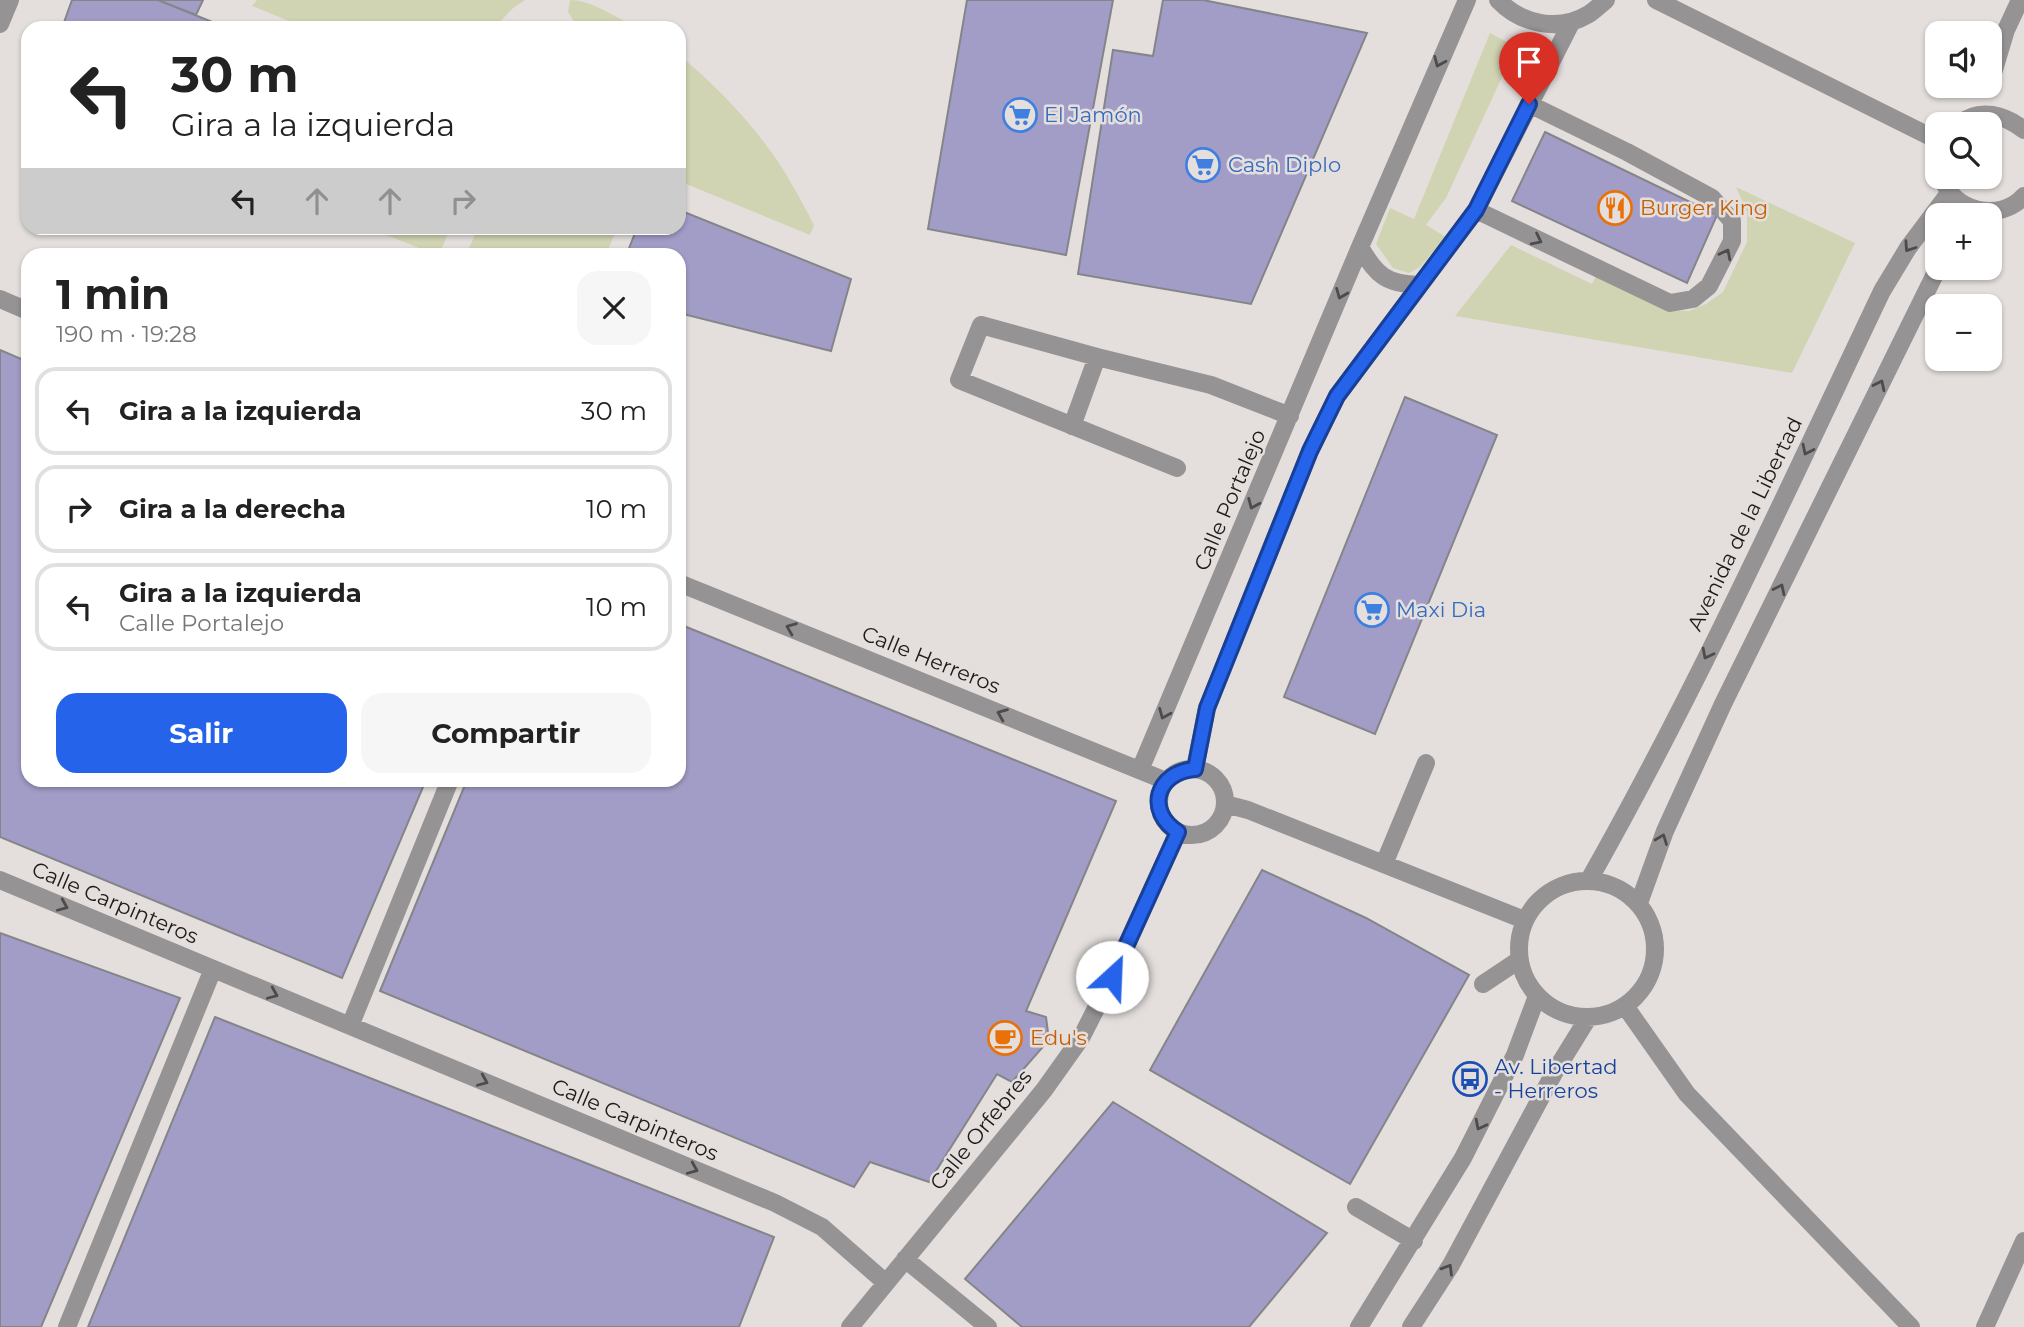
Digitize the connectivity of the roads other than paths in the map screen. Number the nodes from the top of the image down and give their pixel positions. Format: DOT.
graph roads {
  1 [pos="10,0"];
  2 [pos="1467,0"];
  3 [pos="1498,0"];
  4 [pos="1606,0"];
  5 [pos="1656,0"];
  6 [pos="2020,0"];
  7 [pos="1571,23"];
  8 [pos="0,24"];
  9 [pos="2002,43"];
  10 [pos="1529,104"];
  11 [pos="2002,116"];
  12 [pos="2024,130"];
  13 [pos="1925,134"];
  14 [pos="1944,189"];
  15 [pos="1949,189"];
  16 [pos="2022,199"];
  17 [pos="1961,203"];
  18 [pos="2002,209"];
  19 [pos="1476,210"];
  20 [pos="1360,247"];
  21 [pos="1932,280"];
  22 [pos="1419,285"];
  23 [pos="0,299"];
  24 [pos="21,308"];
  25 [pos="1097,357"];
  26 [pos="1290,416"];
  27 [pos="1072,426"];
  28 [pos="1177,468"];
  29 [pos="686,586"];
  30 [pos="1426,763"];
  31 [pos="1195,769"];
  32 [pos="1140,770"];
  33 [pos="1166,781"];
  34 [pos="447,787"];
  35 [pos="1225,804"];
  36 [pos="1178,832"];
  37 [pos="1384,864"];
  38 [pos="0,880"];
  39 [pos="1589,880"];
  40 [pos="1639,903"];
  41 [pos="1524,920"];
  42 [pos="1519,960"];
  43 [pos="213,969"];
  44 [pos="1483,984"];
  45 [pos="1537,996"];
  46 [pos="1625,1006"];
  47 [pos="1588,1017"];
  48 [pos="350,1026"];
  49 [pos="1356,1207"];
  50 [pos="1414,1241"];
  51 [pos="2024,1241"];
  52 [pos="905,1259"];
  53 [pos="886,1283"];
  54 [pos="67,1327"];
  55 [pos="850,1327"];
  56 [pos="988,1327"];
  57 [pos="1359,1327"];
  58 [pos="1412,1327"];
  59 [pos="1911,1327"];
  60 [pos="1985,1327"];
  1 -- 8 [label="street"];
  2 -- 20 [label="street, Calle Portalejo, one-way"];
  3 -- 7 [label="street"];
  4 -- 7 [label="street"];
  5 -- 13 [label="street"];
  6 -- 9 [label="street"];
  7 -- 10 [label="street"];
  10 -- 19 [label="street"];
  19 -- 10 [label="street, one-way"];
  11 -- 12 [label="street"];
  14 -- 39 [label="street, Avenida de la Libertad, one-way"];
  15 -- 17 [label="street"];
  16 -- 18 [label="street"];
  19 -- 22 [label="street"];
  20 -- 22 [label="street"];
  20 -- 26 [label="street, Calle Portalejo, one-way"];
  40 -- 21 [label="street, one-way"];
  22 -- 31 [label="street"];
  23 -- 24 [label="street"];
  25 -- 26 [label="street"];
  25 -- 27 [label="street"];
  25 -- 27 [label="street"];
  26 -- 32 [label="street, Calle Portalejo, one-way"];
  27 -- 28 [label="street"];
  32 -- 29 [label="street, Calle Herreros, one-way"];
  30 -- 37 [label="street"];
  31 -- 33 [label="street"];
  31 -- 35 [label="street"];
  32 -- 33 [label="street, Calle Herreros"];
  33 -- 36 [label="street"];
  34 -- 48 [label="street"];
  35 -- 36 [label="street"];
  35 -- 37 [label="street"];
  36 -- 52 [label="street, Calle Orfebres"];
  37 -- 41 [label="street"];
  38 -- 43 [label="street, Calle Carpinteros, one-way"];
  39 -- 40 [label="street"];
  39 -- 41 [label="street"];
  40 -- 46 [label="street"];
  41 -- 42 [label="street"];
  42 -- 44 [label="street"];
  42 -- 45 [label="street"];
  43 -- 48 [label="street, Calle Carpinteros, one-way"];
  43 -- 54 [label="street, Calle Carpinteros"];
  45 -- 47 [label="street"];
  45 -- 50 [label="street, one-way"];
  46 -- 47 [label="street"];
  46 -- 59 [label="street"];
  58 -- 47 [label="street, one-way"];
  48 -- 53 [label="street, Calle Carpinteros, one-way"];
  49 -- 50 [label="street"];
  50 -- 57 [label="street"];
  51 -- 60 [label="street"];
  52 -- 53 [label="street, Calle Orfebres"];
  52 -- 56 [label="street"];
  53 -- 55 [label="street, Calle Orfebres"];
}
